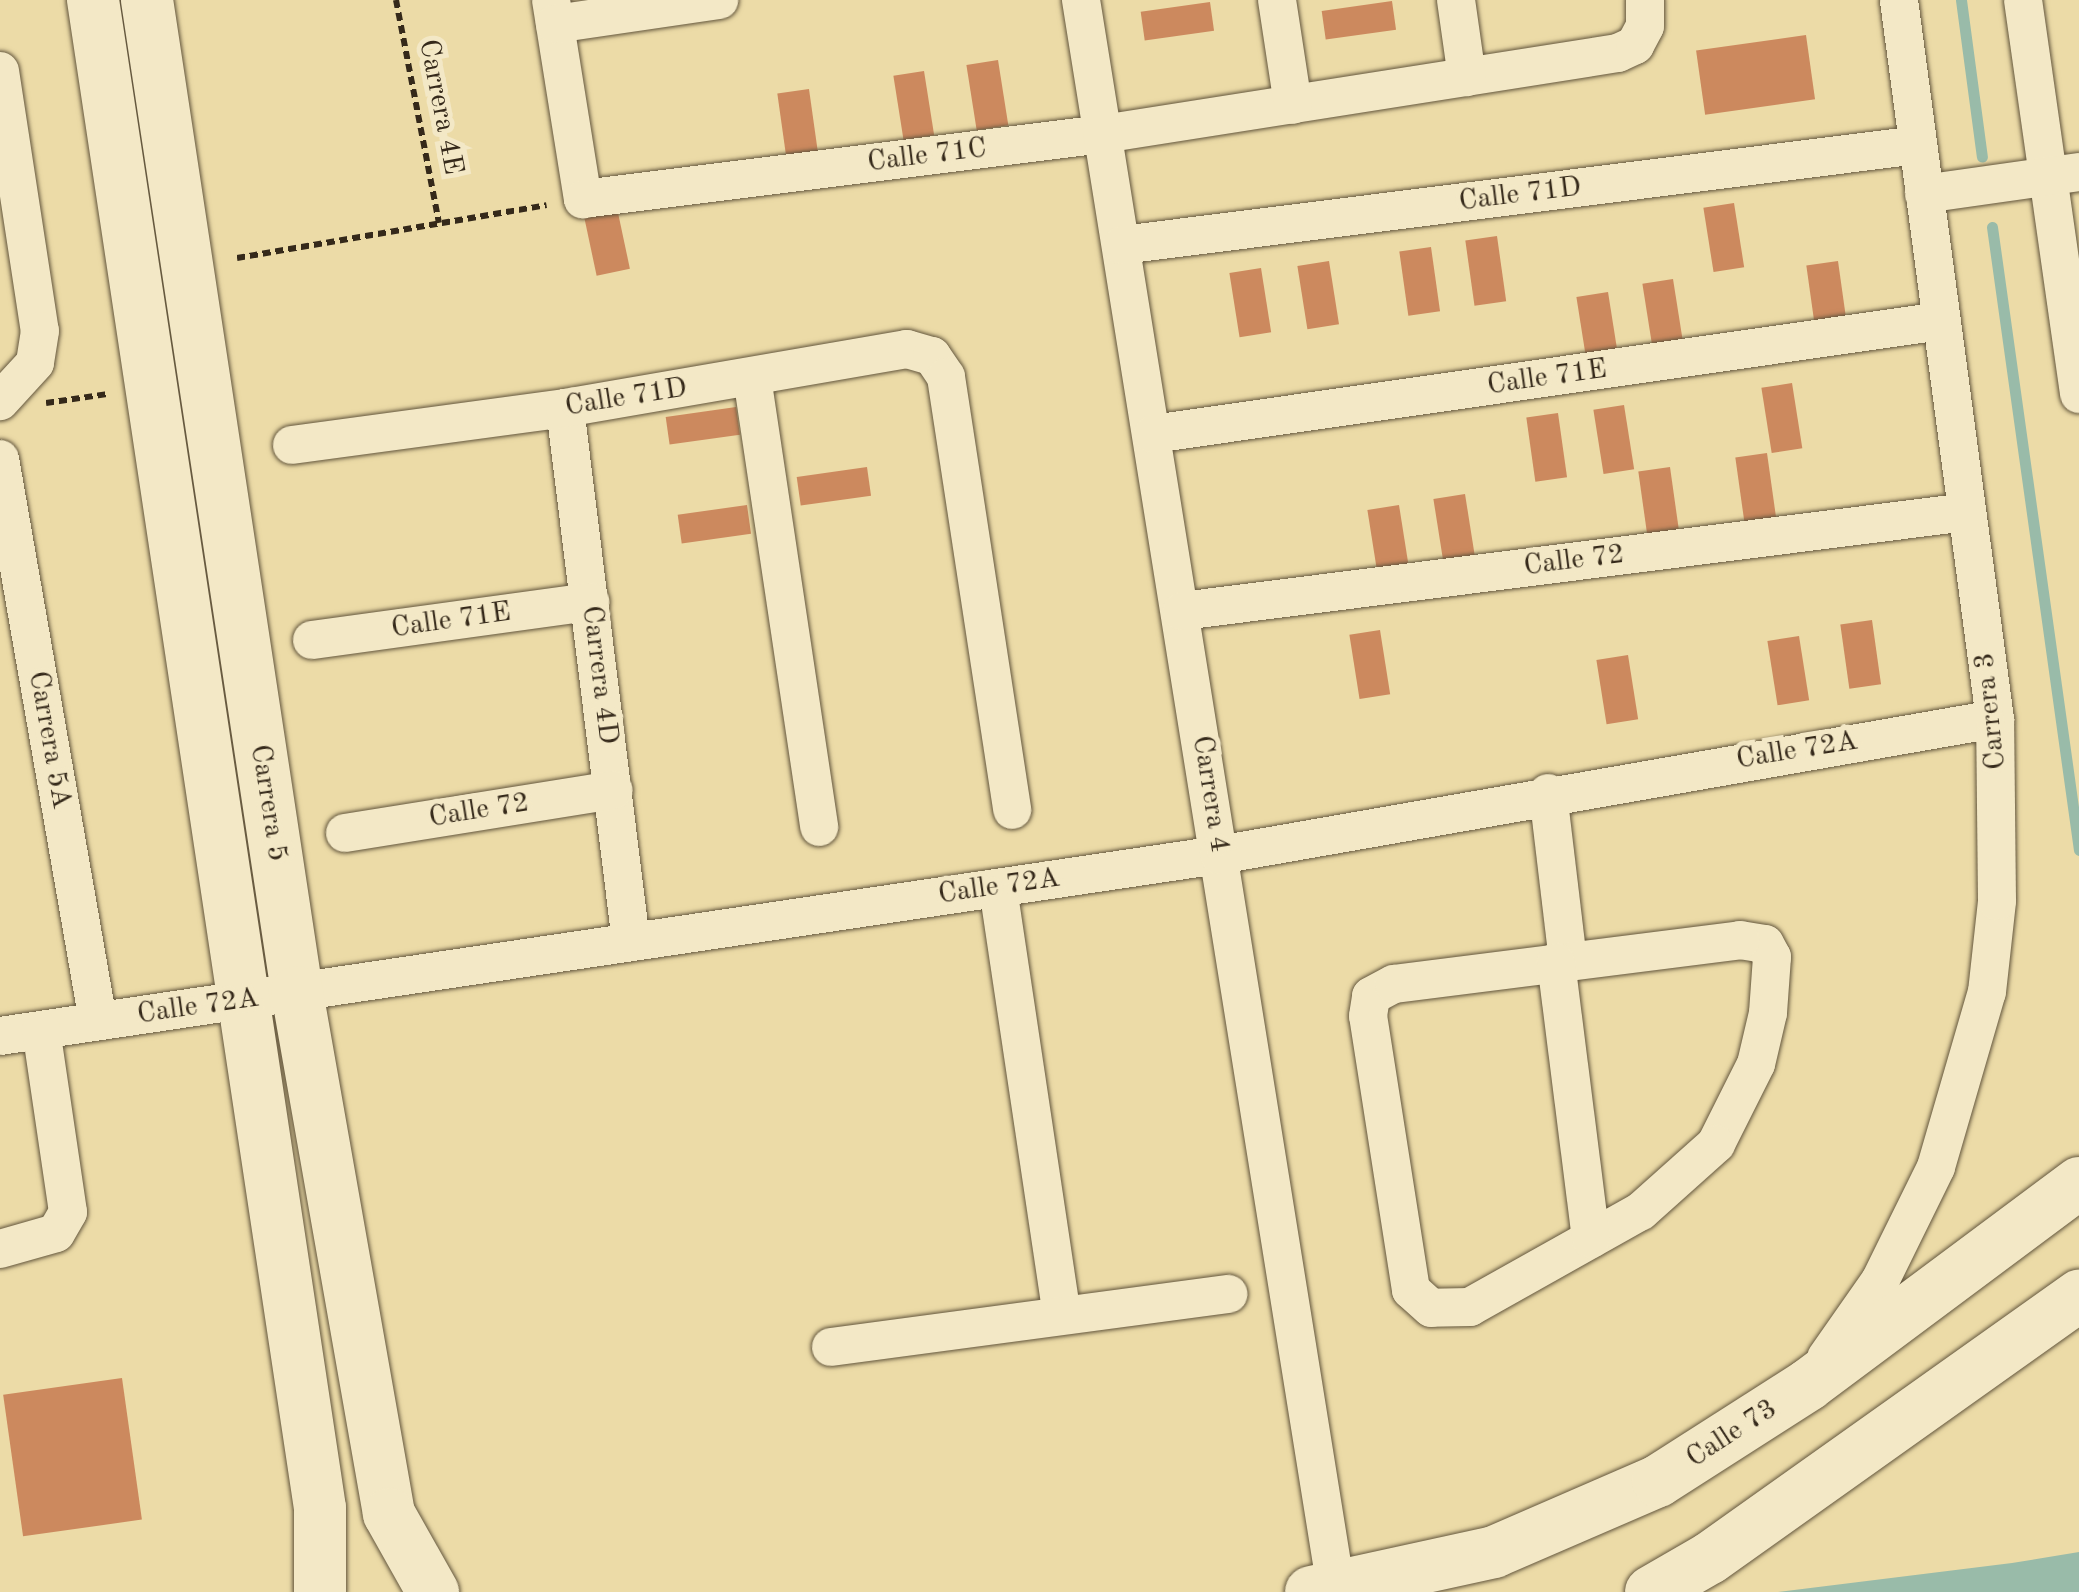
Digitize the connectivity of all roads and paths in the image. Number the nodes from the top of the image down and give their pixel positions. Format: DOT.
graph roads {
  1 [pos="93,0"];
  2 [pos="147,0"];
  3 [pos="396,0"];
  4 [pos="719,0"];
  5 [pos="1081,0"];
  6 [pos="1278,0"];
  7 [pos="1456,0"];
  8 [pos="1645,0"];
  9 [pos="1899,0"];
  10 [pos="2023,0"];
  11 [pos="553,12"];
  12 [pos="0,71"];
  13 [pos="1467,77"];
  14 [pos="1293,105"];
  15 [pos="1104,134"];
  16 [pos="1918,145"];
  17 [pos="2064,174"];
  18 [pos="1924,194"];
  19 [pos="583,198"];
  20 [pos="440,223"];
  21 [pos="1122,245"];
  22 [pos="237,258"];
  23 [pos="1942,321"];
  24 [pos="752,377"];
  25 [pos="113,392"];
  26 [pos="2079,394"];
  27 [pos="0,402"];
  28 [pos="56,402"];
  29 [pos="566,408"];
  30 [pos="1153,434"];
  31 [pos="292,444"];
  32 [pos="0,459"];
  33 [pos="1967,512"];
  34 [pos="590,602"];
  35 [pos="1182,611"];
  36 [pos="312,640"];
  37 [pos="1995,718"];
  38 [pos="614,790"];
  39 [pos="1548,792"];
  40 [pos="1012,810"];
  41 [pos="819,827"];
  42 [pos="345,832"];
  43 [pos="1219,855"];
  44 [pos="998,888"];
  45 [pos="631,942"];
  46 [pos="1562,961"];
  47 [pos="297,992"];
  48 [pos="246,1000"];
  49 [pos="98,1022"];
  50 [pos="42,1030"];
  51 [pos="0,1036"];
  52 [pos="2079,1183"];
  53 [pos="1591,1239"];
  54 [pos="0,1250"];
  55 [pos="1228,1294"];
  56 [pos="2079,1296"];
  57 [pos="1062,1315"];
  58 [pos="831,1347"];
  59 [pos="1808,1385"];
  60 [pos="1324,1590"];
  61 [pos="320,1592"];
  62 [pos="433,1592"];
  63 [pos="1651,1592"];
  1 -- 48 [label="main road, Carrera 5"];
  2 -- 47 [label="main road, Carrera 5"];
  3 -- 20 [label="path, Carrera 4E"];
  4 -- 11 [label="street"];
  5 -- 15 [label="street, Carrera 4"];
  6 -- 14 [label="street"];
  7 -- 13 [label="street"];
  8 -- 13 [label="street, Calle 71C"];
  9 -- 16 [label="street, Carrera 3"];
  10 -- 17 [label="street"];
  11 -- 19 [label="street"];
  12 -- 27 [label="street"];
  13 -- 14 [label="street, Calle 71C"];
  14 -- 15 [label="street, Calle 71C"];
  15 -- 19 [label="street, Calle 71C"];
  15 -- 21 [label="street, Carrera 4"];
  16 -- 18 [label="street, Carrera 3"];
  16 -- 21 [label="street, Calle 71D"];
  17 -- 18 [label="street"];
  17 -- 26 [label="street"];
  18 -- 23 [label="street, Carrera 3"];
  19 -- 20 [label="path"];
  20 -- 22 [label="path"];
  21 -- 30 [label="street, Carrera 4"];
  23 -- 30 [label="street, Calle 71E"];
  23 -- 33 [label="street, Carrera 3"];
  24 -- 29 [label="street, Calle 71D"];
  24 -- 40 [label="street, Calle 71D"];
  24 -- 41 [label="street"];
  25 -- 28 [label="path"];
  29 -- 31 [label="street, Calle 71D"];
  29 -- 34 [label="street, Carrera 4D"];
  30 -- 35 [label="street, Carrera 4"];
  32 -- 49 [label="street, Carrera 5A"];
  33 -- 35 [label="street, Calle 72"];
  33 -- 37 [label="street, Carrera 3"];
  34 -- 36 [label="street, Calle 71E"];
  34 -- 38 [label="street, Carrera 4D"];
  35 -- 43 [label="street, Carrera 4"];
  37 -- 39 [label="street, Calle 72A"];
  37 -- 59 [label="street, Carrera 3"];
  38 -- 42 [label="street, Calle 72"];
  38 -- 45 [label="street, Carrera 4D"];
  39 -- 43 [label="street, Calle 72A"];
  39 -- 46 [label="street"];
  43 -- 44 [label="street, Calle 72A"];
  43 -- 60 [label="street, Carrera 4"];
  44 -- 45 [label="street, Calle 72A"];
  44 -- 57 [label="street"];
  45 -- 47 [label="street, Calle 72A"];
  46 -- 53 [label="street"];
  46 -- 53 [label="street"];
  46 -- 53 [label="street"];
  47 -- 48 [label="street, Calle 72A"];
  47 -- 62 [label="main road, Carrera 5"];
  48 -- 49 [label="street, Calle 72A"];
  48 -- 61 [label="main road, Carrera 5"];
  49 -- 50 [label="street, Calle 72A"];
  50 -- 51 [label="street, Calle 72A"];
  50 -- 54 [label="street"];
  52 -- 59 [label="main road, Calle 73"];
  55 -- 57 [label="street"];
  56 -- 63 [label="main road"];
  57 -- 58 [label="street"];
  59 -- 60 [label="main road, Calle 73"];
}
